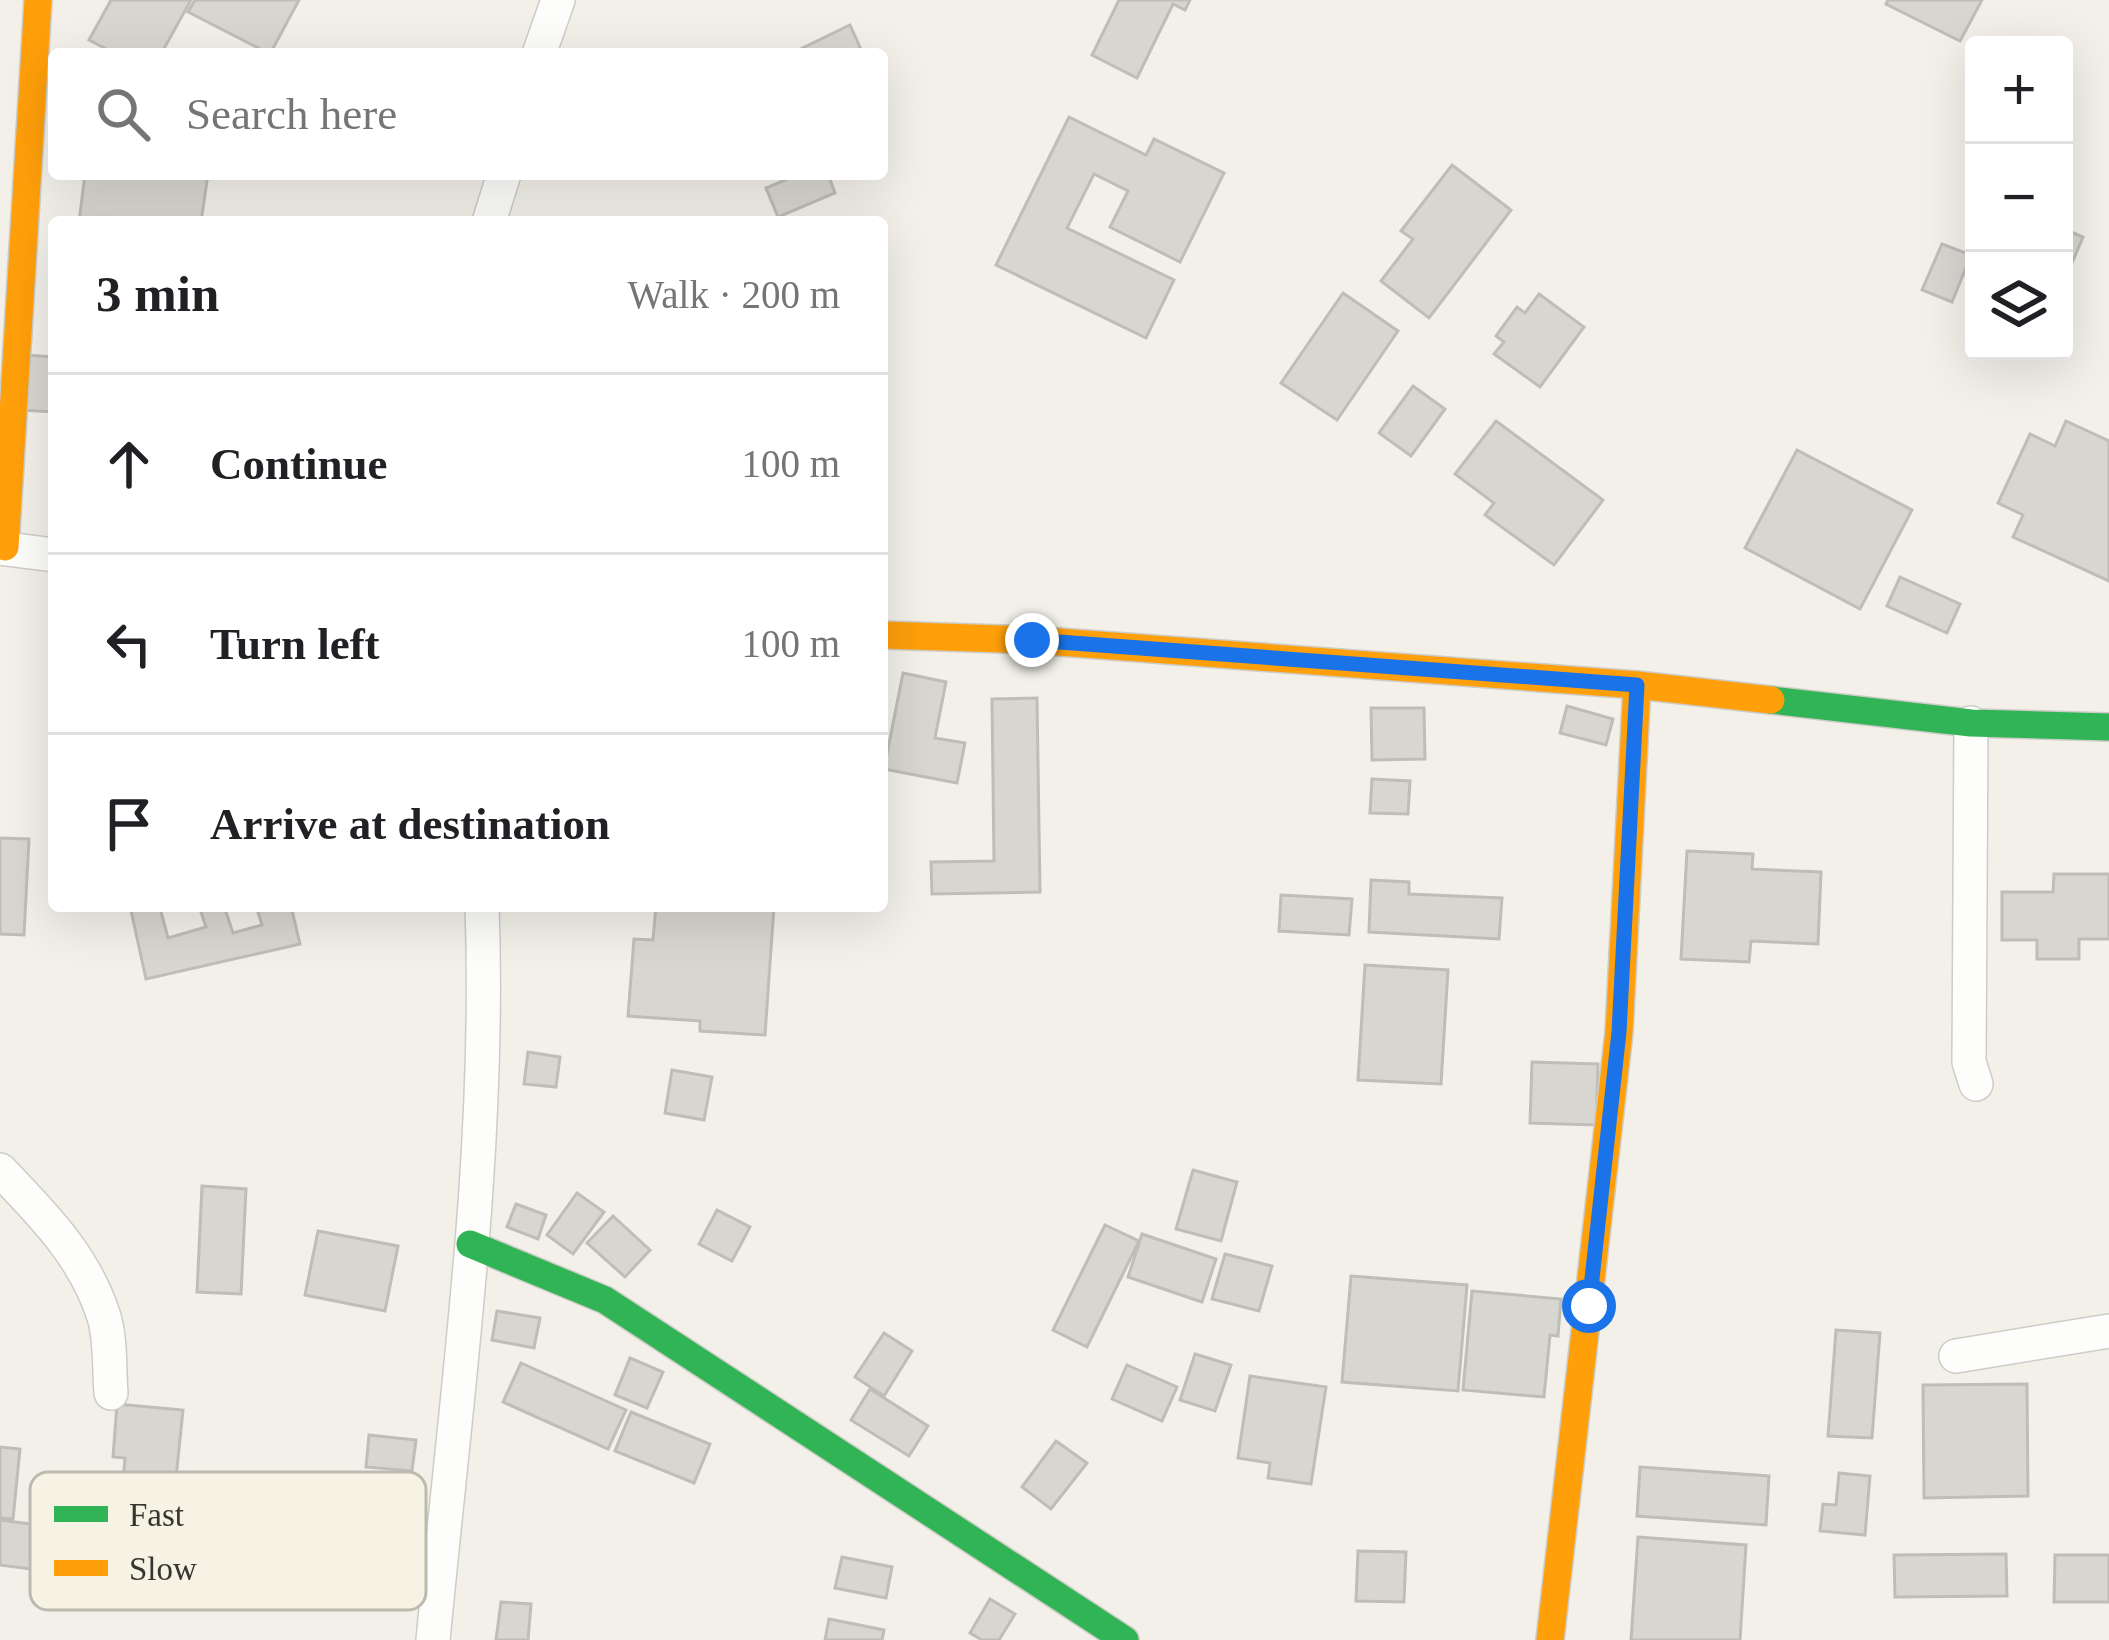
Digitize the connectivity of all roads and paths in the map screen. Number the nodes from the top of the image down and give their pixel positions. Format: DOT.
graph roads {
  1 [pos="38,0"];
  2 [pos="558,0"];
  3 [pos="541,48"];
  4 [pos="14,111"];
  5 [pos="501,180"];
  6 [pos="491,216"];
  7 [pos="3,547"];
  8 [pos="48,553"];
  9 [pos="888,634"];
  10 [pos="1637,685"];
  11 [pos="1971,723"];
  12 [pos="2109,727"];
  13 [pos="482,912"];
  14 [pos="1976,1084"];
  15 [pos="0,1170"];
  16 [pos="470,1244"];
  17 [pos="2109,1331"];
  18 [pos="1956,1356"];
  19 [pos="110,1393"];
  20 [pos="433,1640"];
  21 [pos="1126,1640"];
  22 [pos="1550,1640"];
  1 -- 4 [label="street"];
  2 -- 3 [label="street"];
  4 -- 7 [label="street"];
  5 -- 6 [label="street"];
  7 -- 8 [label="street"];
  9 -- 10 [label="street"];
  10 -- 11 [label="street"];
  10 -- 22 [label="street"];
  11 -- 12 [label="street"];
  11 -- 14 [label="street"];
  13 -- 16 [label="street"];
  15 -- 19 [label="street"];
  16 -- 20 [label="street"];
  16 -- 21 [label="street"];
  17 -- 18 [label="street"];
}
